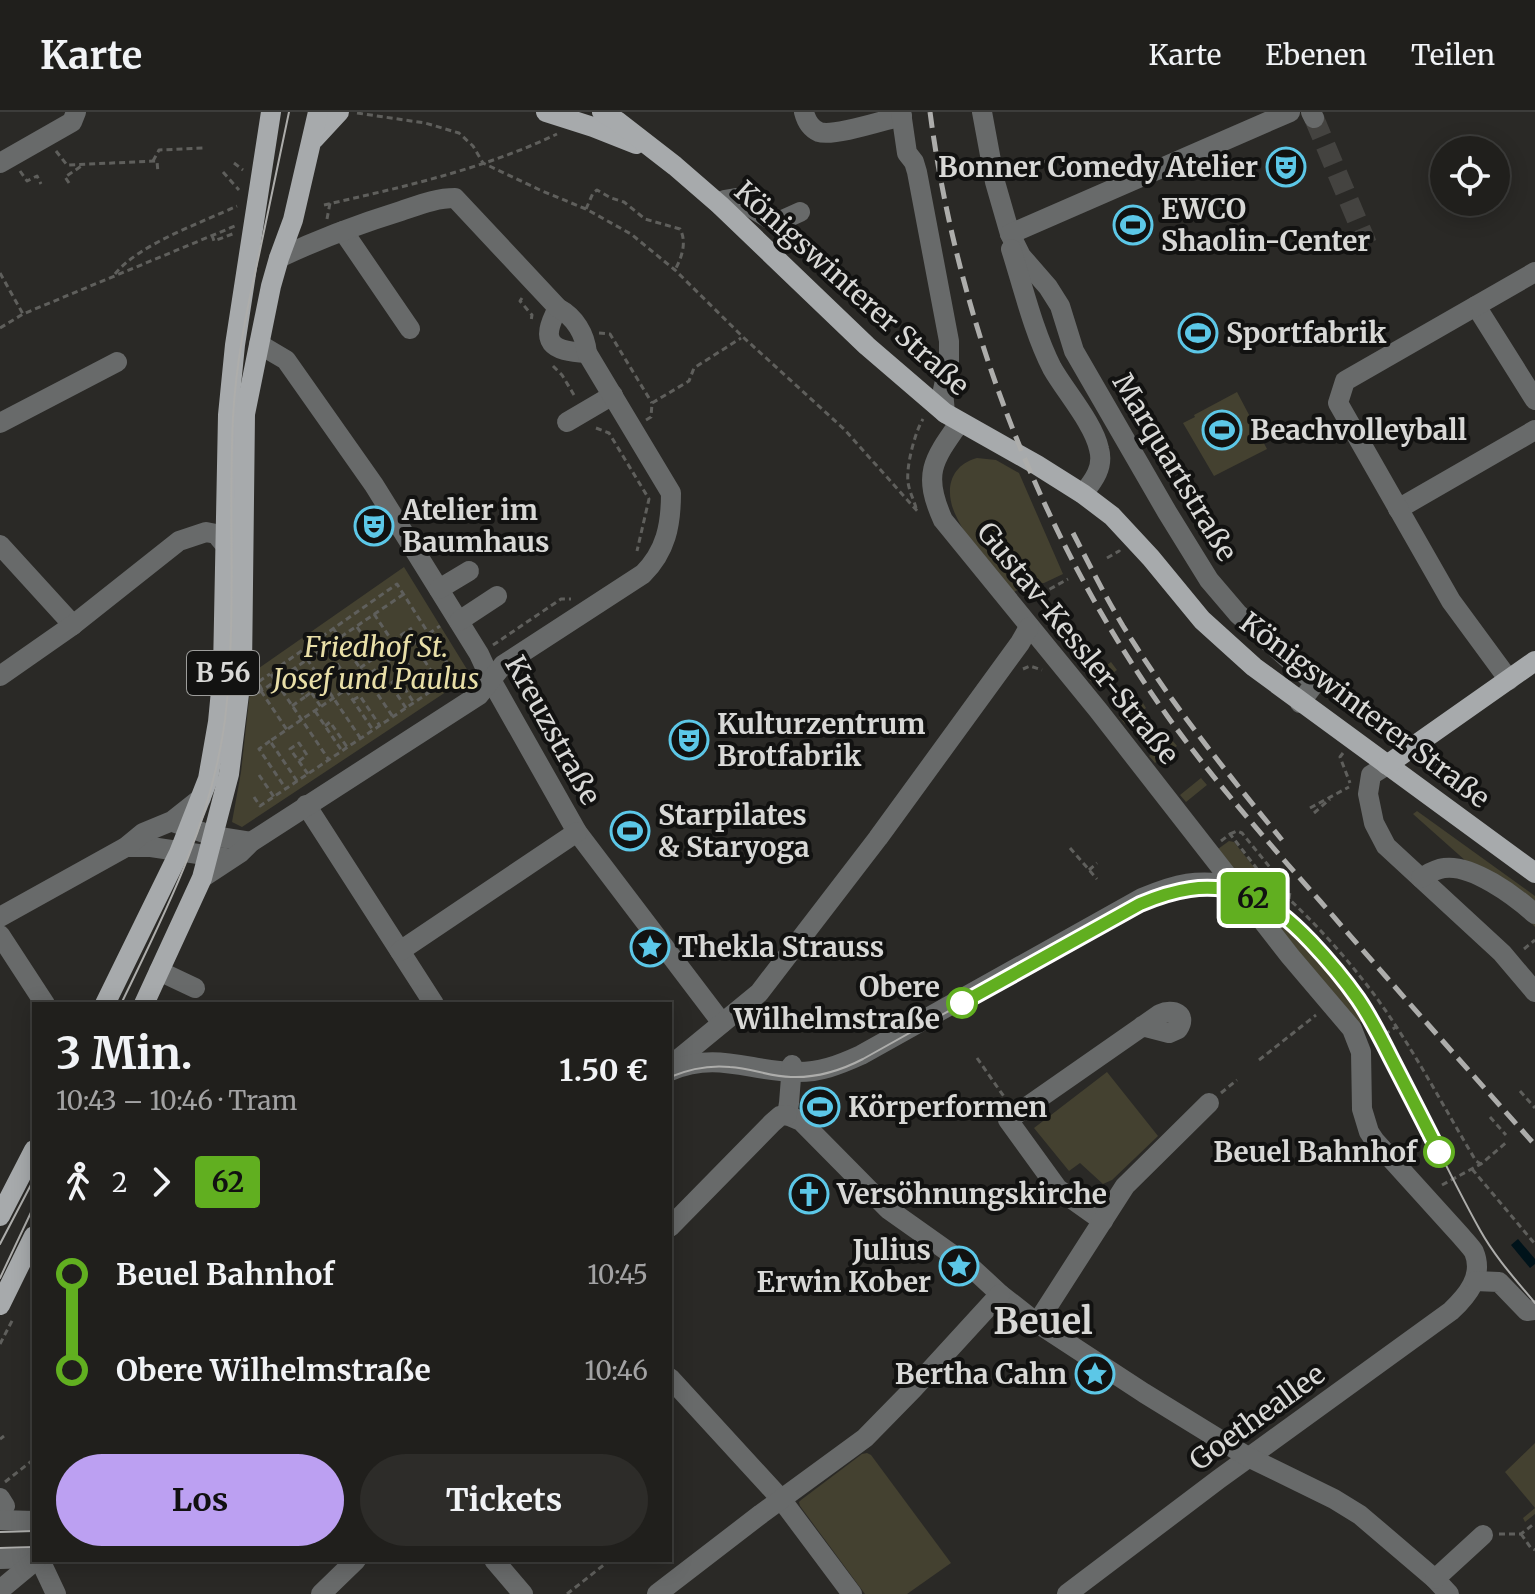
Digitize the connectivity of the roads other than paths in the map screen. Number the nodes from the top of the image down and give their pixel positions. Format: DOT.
graph roads {
  1 [pos="76,112"];
  2 [pos="271,112"];
  3 [pos="318,112"];
  4 [pos="339,112"];
  5 [pos="546,112"];
  6 [pos="602,112"];
  7 [pos="804,112"];
  8 [pos="982,112"];
  9 [pos="1290,112"];
  10 [pos="902,114"];
  11 [pos="312,142"];
  12 [pos="658,153"];
  13 [pos="6,159"];
  14 [pos="720,205"];
  15 [pos="800,212"];
  16 [pos="343,231"];
  17 [pos="1010,234"];
  18 [pos="279,258"];
  19 [pos="1535,272"];
  20 [pos="1476,306"];
  21 [pos="558,308"];
  22 [pos="410,329"];
  23 [pos="585,343"];
  24 [pos="259,344"];
  25 [pos="117,362"];
  26 [pos="613,395"];
  27 [pos="1535,400"];
  28 [pos="946,413"];
  29 [pos="576,417"];
  30 [pos="0,423"];
  31 [pos="1535,430"];
  32 [pos="1083,494"];
  33 [pos="1398,509"];
  34 [pos="0,545"];
  35 [pos="226,546"];
  36 [pos="469,571"];
  37 [pos="439,589"];
  38 [pos="497,596"];
  39 [pos="458,618"];
  40 [pos="73,625"];
  41 [pos="1029,627"];
  42 [pos="1535,661"];
  43 [pos="0,676"];
  44 [pos="491,680"];
  45 [pos="1509,680"];
  46 [pos="1300,703"];
  47 [pos="1387,765"];
  48 [pos="306,805"];
  49 [pos="181,824"];
  50 [pos="577,832"];
  51 [pos="251,842"];
  52 [pos="211,846"];
  53 [pos="126,847"];
  54 [pos="179,853"];
  55 [pos="231,859"];
  56 [pos="1535,873"];
  57 [pos="202,878"];
  58 [pos="1421,878"];
  59 [pos="1235,885"];
  60 [pos="1535,914"];
  61 [pos="0,917"];
  62 [pos="0,935"];
  63 [pos="400,951"];
  64 [pos="159,971"];
  65 [pos="195,988"];
  66 [pos="1535,992"];
  67 [pos="44,1002"];
  68 [pos="106,1002"];
  69 [pos="145,1002"];
  70 [pos="433,1002"];
  71 [pos="722,1023"];
  72 [pos="1142,1026"];
  73 [pos="672,1067"];
  74 [pos="672,1069"];
  75 [pos="792,1069"];
  76 [pos="1209,1103"];
  77 [pos="787,1115"];
  78 [pos="32,1154"];
  79 [pos="0,1216"];
  80 [pos="1103,1221"];
  81 [pos="672,1225"];
  82 [pos="32,1240"];
  83 [pos="1475,1281"];
  84 [pos="1000,1294"];
  85 [pos="0,1305"];
  86 [pos="1535,1310"];
  87 [pos="1037,1323"];
  88 [pos="672,1380"];
  89 [pos="1248,1457"];
  90 [pos="781,1499"];
  91 [pos="1483,1535"];
  92 [pos="0,1559"];
  93 [pos="32,1559"];
  94 [pos="33,1562"];
  95 [pos="39,1562"];
  96 [pos="354,1562"];
  97 [pos="496,1562"];
  98 [pos="1442,1586"];
  99 [pos="0,1590"];
  100 [pos="56,1594"];
  101 [pos="321,1594"];
  102 [pos="523,1594"];
  103 [pos="657,1594"];
  104 [pos="852,1594"];
  105 [pos="1067,1594"];
  1 -- 13 [label="street"];
  2 -- 35 [label="main road, B 56"];
  3 -- 11 [label="main road, B 56"];
  4 -- 11 [label="main road"];
  5 -- 12 [label="main road, Königswinterer Straße"];
  6 -- 12 [label="main road, Königswinterer Straße"];
  7 -- 10 [label="street"];
  8 -- 17 [label="street"];
  9 -- 17 [label="street"];
  10 -- 28 [label="street"];
  11 -- 18 [label="main road, B 56"];
  12 -- 14 [label="main road, Königswinterer Straße"];
  14 -- 15 [label="street"];
  14 -- 28 [label="main road, Königswinterer Straße"];
  16 -- 18 [label="street"];
  16 -- 21 [label="street"];
  16 -- 22 [label="street"];
  17 -- 32 [label="street"];
  17 -- 46 [label="street, Marquartstraße"];
  18 -- 24 [label="main road, B 56"];
  19 -- 20 [label="street"];
  20 -- 27 [label="street"];
  20 -- 33 [label="street"];
  21 -- 23 [label="street"];
  21 -- 23 [label="street"];
  23 -- 26 [label="street"];
  24 -- 37 [label="street, Kreuzstraße"];
  24 -- 52 [label="main road, B 56"];
  25 -- 30 [label="street"];
  26 -- 29 [label="street"];
  26 -- 44 [label="street"];
  28 -- 32 [label="main road, Königswinterer Straße"];
  28 -- 41 [label="street, Gustav-Kessler-Straße"];
  31 -- 33 [label="street"];
  32 -- 46 [label="main road, Königswinterer Straße"];
  33 -- 45 [label="street"];
  34 -- 40 [label="street"];
  35 -- 40 [label="street"];
  35 -- 49 [label="main road, B 56"];
  36 -- 37 [label="street"];
  37 -- 39 [label="street, Kreuzstraße"];
  38 -- 39 [label="street"];
  39 -- 44 [label="street, Kreuzstraße"];
  40 -- 43 [label="street"];
  41 -- 59 [label="street, Gustav-Kessler-Straße"];
  41 -- 71 [label="street"];
  42 -- 45 [label="main road"];
  44 -- 48 [label="street"];
  44 -- 50 [label="street, Kreuzstraße"];
  45 -- 47 [label="main road"];
  46 -- 47 [label="main road, Königswinterer Straße"];
  47 -- 56 [label="main road, Königswinterer Straße"];
  47 -- 58 [label="street"];
  48 -- 51 [label="street"];
  48 -- 63 [label="street"];
  49 -- 52 [label="street"];
  49 -- 53 [label="street"];
  49 -- 54 [label="main road, B 56"];
  50 -- 63 [label="street"];
  50 -- 71 [label="street, Kreuzstraße"];
  51 -- 52 [label="street"];
  51 -- 55 [label="street"];
  52 -- 54 [label="street"];
  52 -- 55 [label="street"];
  52 -- 57 [label="main road, B 56"];
  53 -- 54 [label="street"];
  53 -- 61 [label="street"];
  54 -- 68 [label="main road, B 56"];
  55 -- 57 [label="street"];
  57 -- 64 [label="main road, B 56"];
  58 -- 60 [label="street"];
  58 -- 66 [label="street"];
  59 -- 75 [label="street"];
  59 -- 83 [label="street, Gustav-Kessler-Straße"];
  62 -- 67 [label="street"];
  63 -- 70 [label="street"];
  64 -- 65 [label="street"];
  64 -- 69 [label="main road, B 56"];
  71 -- 73 [label="street"];
  72 -- 80 [label="street"];
  74 -- 75 [label="street"];
  75 -- 77 [label="street"];
  76 -- 80 [label="street"];
  77 -- 81 [label="street"];
  77 -- 84 [label="street"];
  78 -- 79 [label="main road"];
  80 -- 87 [label="street"];
  82 -- 85 [label="main road"];
  83 -- 86 [label="street"];
  83 -- 89 [label="street, Goetheallee"];
  84 -- 87 [label="street"];
  84 -- 90 [label="street"];
  87 -- 89 [label="street"];
  88 -- 90 [label="street"];
  89 -- 98 [label="street"];
  89 -- 105 [label="street, Goetheallee"];
  90 -- 103 [label="street"];
  90 -- 104 [label="street"];
  91 -- 98 [label="street"];
  92 -- 93 [label="street"];
  94 -- 99 [label="street"];
  95 -- 100 [label="street"];
  96 -- 101 [label="street"];
  97 -- 102 [label="street"];
}
